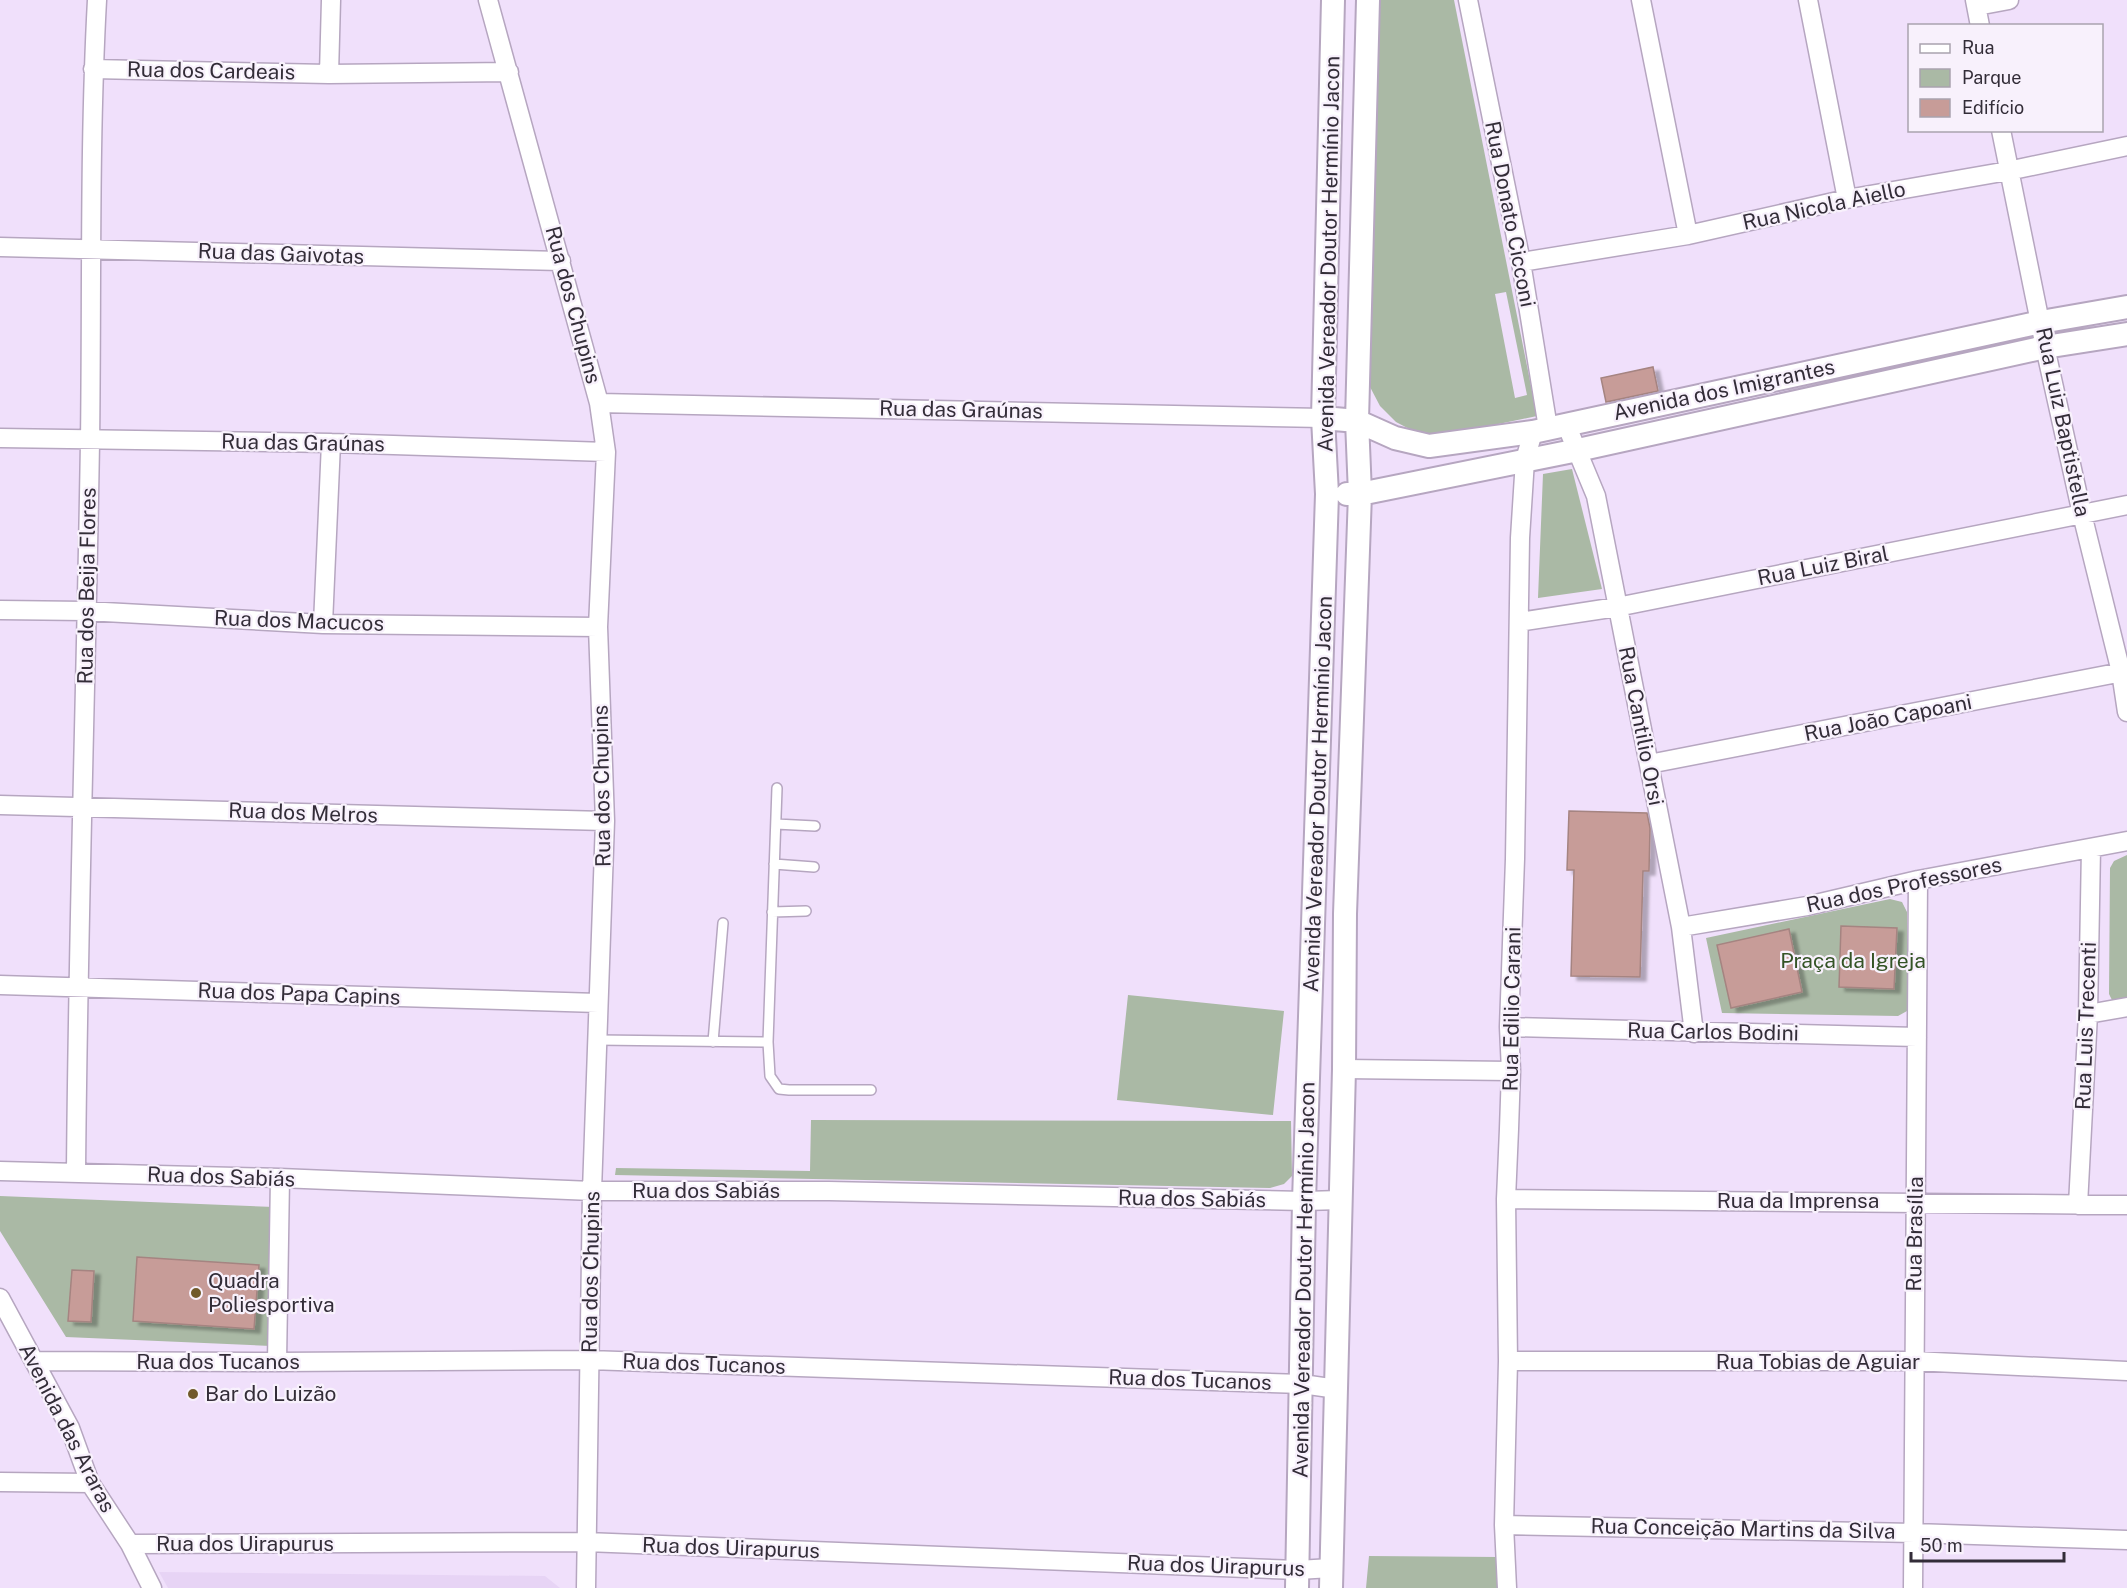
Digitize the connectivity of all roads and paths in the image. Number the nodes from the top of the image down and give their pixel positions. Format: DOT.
graph roads {
  1 [pos="97,0"];
  2 [pos="331,0"];
  3 [pos="488,0"];
  4 [pos="1333,0"];
  5 [pos="1368,0"];
  6 [pos="1468,0"];
  7 [pos="1641,0"];
  8 [pos="1808,0"];
  9 [pos="2008,0"];
  10 [pos="1976,3"];
  11 [pos="1980,24"];
  12 [pos="93,69"];
  13 [pos="509,72"];
  14 [pos="329,74"];
  15 [pos="2001,132"];
  16 [pos="2127,146"];
  17 [pos="2008,171"];
  18 [pos="1847,199"];
  19 [pos="1688,235"];
  20 [pos="0,247"];
  21 [pos="90,248"];
  22 [pos="561,261"];
  23 [pos="1521,262"];
  24 [pos="2127,308"];
  25 [pos="2041,322"];
  26 [pos="2127,334"];
  27 [pos="2045,347"];
  28 [pos="599,403"];
  29 [pos="1323,418"];
  30 [pos="1356,421"];
  31 [pos="1549,428"];
  32 [pos="0,438"];
  33 [pos="90,440"];
  34 [pos="332,443"];
  35 [pos="1578,450"];
  36 [pos="606,452"];
  37 [pos="1525,460"];
  38 [pos="1328,494"];
  39 [pos="1360,494"];
  40 [pos="2127,505"];
  41 [pos="2082,514"];
  42 [pos="1617,608"];
  43 [pos="0,610"];
  44 [pos="86,611"];
  45 [pos="1519,622"];
  46 [pos="323,624"];
  47 [pos="598,627"];
  48 [pos="2124,672"];
  49 [pos="2127,712"];
  50 [pos="1649,764"];
  51 [pos="777,788"];
  52 [pos="0,805"];
  53 [pos="82,807"];
  54 [pos="605,821"];
  55 [pos="776,824"];
  56 [pos="816,826"];
  57 [pos="2127,841"];
  58 [pos="2091,848"];
  59 [pos="774,864"];
  60 [pos="814,867"];
  61 [pos="1918,880"];
  62 [pos="806,911"];
  63 [pos="772,912"];
  64 [pos="723,923"];
  65 [pos="1681,927"];
  66 [pos="0,985"];
  67 [pos="77,987"];
  68 [pos="598,1003"];
  69 [pos="2127,1007"];
  70 [pos="2088,1014"];
  71 [pos="1509,1027"];
  72 [pos="1694,1033"];
  73 [pos="1917,1037"];
  74 [pos="597,1040"];
  75 [pos="713,1042"];
  76 [pos="768,1042"];
  77 [pos="1344,1070"];
  78 [pos="1511,1071"];
  79 [pos="872,1090"];
  80 [pos="0,1171"];
  81 [pos="76,1172"];
  82 [pos="280,1178"];
  83 [pos="591,1191"];
  84 [pos="1506,1199"];
  85 [pos="1341,1200"];
  86 [pos="1304,1201"];
  87 [pos="1916,1201"];
  88 [pos="2078,1205"];
  89 [pos="2127,1205"];
  90 [pos="0,1298"];
  91 [pos="589,1360"];
  92 [pos="34,1361"];
  93 [pos="1508,1361"];
  94 [pos="1913,1361"];
  95 [pos="277,1362"];
  96 [pos="2127,1371"];
  97 [pos="1302,1384"];
  98 [pos="1337,1389"];
  99 [pos="0,1482"];
  100 [pos="90,1483"];
  101 [pos="1504,1525"];
  102 [pos="1914,1533"];
  103 [pos="2127,1540"];
  104 [pos="586,1542"];
  105 [pos="129,1544"];
  106 [pos="1331,1578"];
  107 [pos="1298,1579"];
  108 [pos="152,1588"];
  109 [pos="586,1588"];
  110 [pos="1507,1588"];
  111 [pos="1913,1588"];
  1 -- 12 [label="street, Rua dos Beija Flores"];
  2 -- 14 [label="street"];
  3 -- 13 [label="street, Rua dos Chupins"];
  4 -- 29 [label="street, Avenida Vereador Doutor Hermínio Jacon"];
  5 -- 30 [label="street, Avenida Vereador Doutor Hermínio Jacon"];
  6 -- 23 [label="street, Rua Donato Cicconi"];
  7 -- 19 [label="street"];
  8 -- 18 [label="street"];
  9 -- 10 [label="street"];
  10 -- 11 [label="street"];
  12 -- 14 [label="street, Rua dos Cardeais"];
  12 -- 21 [label="street, Rua dos Beija Flores"];
  13 -- 14 [label="street, Rua dos Cardeais"];
  13 -- 22 [label="street, Rua dos Chupins"];
  15 -- 17 [label="street, Rua Luiz Baptistella"];
  16 -- 17 [label="street, Rua Nicola Aiello"];
  17 -- 18 [label="street, Rua Nicola Aiello"];
  17 -- 25 [label="street, Rua Luiz Baptistella"];
  18 -- 19 [label="street, Rua Nicola Aiello"];
  19 -- 23 [label="street, Rua Nicola Aiello"];
  20 -- 21 [label="street, Rua das Gaivotas"];
  21 -- 22 [label="street, Rua das Gaivotas"];
  21 -- 33 [label="street, Rua dos Beija Flores"];
  22 -- 28 [label="street, Rua dos Chupins"];
  23 -- 31 [label="street, Rua Donato Cicconi"];
  24 -- 25 [label="street, Avenida dos Imigrantes"];
  25 -- 27 [label="street, Rua Luiz Baptistella"];
  25 -- 31 [label="street, Avenida dos Imigrantes"];
  26 -- 27 [label="street, Avenida dos Imigrantes"];
  27 -- 35 [label="street, Avenida dos Imigrantes"];
  27 -- 41 [label="street, Rua Luiz Baptistella"];
  28 -- 29 [label="street, Rua das Graúnas"];
  28 -- 36 [label="street, Rua dos Chupins"];
  29 -- 30 [label="street, Avenida dos Imigrantes"];
  29 -- 38 [label="street, Avenida Vereador Doutor Hermínio Jacon"];
  30 -- 31 [label="street, Avenida dos Imigrantes"];
  30 -- 39 [label="street, Avenida Vereador Doutor Hermínio Jacon"];
  31 -- 35 [label="street, Rua Cantilio Orsi"];
  31 -- 37 [label="street, Rua Edilio Carani"];
  32 -- 33 [label="street, Rua das Graúnas"];
  33 -- 34 [label="street, Rua das Graúnas"];
  33 -- 44 [label="street, Rua dos Beija Flores"];
  34 -- 36 [label="street, Rua das Graúnas"];
  34 -- 46 [label="street"];
  35 -- 37 [label="street, Avenida dos Imigrantes"];
  35 -- 42 [label="street, Rua Cantilio Orsi"];
  36 -- 47 [label="street, Rua dos Chupins"];
  37 -- 39 [label="street, Avenida dos Imigrantes"];
  37 -- 45 [label="street, Rua Edilio Carani"];
  38 -- 39 [label="street, Avenida dos Imigrantes"];
  38 -- 86 [label="street, Avenida Vereador Doutor Hermínio Jacon"];
  39 -- 77 [label="street, Avenida Vereador Doutor Hermínio Jacon"];
  40 -- 41 [label="street, Rua Luiz Biral"];
  41 -- 42 [label="street, Rua Luiz Biral"];
  41 -- 48 [label="street, Rua Luiz Baptistella"];
  42 -- 45 [label="street, Rua Luiz Biral"];
  42 -- 50 [label="street, Rua Cantilio Orsi"];
  43 -- 44 [label="street, Rua dos Macucos"];
  44 -- 46 [label="street, Rua dos Macucos"];
  44 -- 53 [label="street, Rua dos Beija Flores"];
  45 -- 71 [label="street, Rua Edilio Carani"];
  46 -- 47 [label="street, Rua dos Macucos"];
  47 -- 54 [label="street, Rua dos Chupins"];
  48 -- 49 [label="street, Rua Luiz Baptistella"];
  48 -- 50 [label="street, Rua João Capoani"];
  50 -- 65 [label="street, Rua Cantilio Orsi"];
  51 -- 55 [label="lane"];
  52 -- 53 [label="street, Rua dos Melros"];
  53 -- 54 [label="street, Rua dos Melros"];
  53 -- 67 [label="street, Rua dos Beija Flores"];
  54 -- 68 [label="street, Rua dos Chupins"];
  55 -- 56 [label="lane"];
  55 -- 59 [label="lane"];
  57 -- 58 [label="street, Rua dos Professores"];
  58 -- 61 [label="street, Rua dos Professores"];
  58 -- 70 [label="street, Rua Luis Trecenti"];
  59 -- 60 [label="lane"];
  59 -- 63 [label="lane"];
  61 -- 65 [label="street, Rua dos Professores"];
  61 -- 73 [label="street, Rua Brasília"];
  62 -- 63 [label="lane"];
  63 -- 76 [label="lane"];
  64 -- 75 [label="lane"];
  65 -- 72 [label="street, Rua Cantilio Orsi"];
  66 -- 67 [label="street, Rua dos Papa Capins"];
  67 -- 68 [label="street, Rua dos Papa Capins"];
  67 -- 81 [label="street, Rua dos Beija Flores"];
  68 -- 74 [label="street, Rua dos Chupins"];
  69 -- 70 [label="street"];
  70 -- 88 [label="street, Rua Luis Trecenti"];
  71 -- 72 [label="street, Rua Carlos Bodini"];
  71 -- 78 [label="street, Rua Edilio Carani"];
  72 -- 73 [label="street, Rua Carlos Bodini"];
  73 -- 87 [label="street, Rua Brasília"];
  74 -- 75 [label="lane"];
  74 -- 83 [label="street, Rua dos Chupins"];
  75 -- 76 [label="lane"];
  76 -- 79 [label="lane"];
  77 -- 78 [label="street"];
  77 -- 85 [label="street, Avenida Vereador Doutor Hermínio Jacon"];
  78 -- 84 [label="street, Rua Edilio Carani"];
  80 -- 81 [label="street, Rua dos Sabiás"];
  81 -- 82 [label="street, Rua dos Sabiás"];
  82 -- 83 [label="street, Rua dos Sabiás"];
  82 -- 95 [label="street"];
  83 -- 86 [label="street, Rua dos Sabiás"];
  83 -- 91 [label="street, Rua dos Chupins"];
  84 -- 87 [label="street, Rua da Imprensa"];
  84 -- 93 [label="street, Rua Edilio Carani"];
  85 -- 86 [label="street, Rua dos Sabiás"];
  85 -- 98 [label="street, Avenida Vereador Doutor Hermínio Jacon"];
  86 -- 97 [label="street, Avenida Vereador Doutor Hermínio Jacon"];
  87 -- 88 [label="street, Rua da Imprensa"];
  87 -- 94 [label="street, Rua Brasília"];
  88 -- 89 [label="street, Rua da Imprensa"];
  90 -- 92 [label="street, Avenida das Araras"];
  91 -- 95 [label="street, Rua dos Tucanos"];
  91 -- 97 [label="street, Rua dos Tucanos"];
  91 -- 104 [label="street, Rua dos Chupins"];
  92 -- 95 [label="street, Rua dos Tucanos"];
  92 -- 100 [label="street, Avenida das Araras"];
  93 -- 94 [label="street, Rua Tobias de Aguiar"];
  93 -- 101 [label="street, Rua Edilio Carani"];
  94 -- 96 [label="street, Rua Tobias de Aguiar"];
  94 -- 102 [label="street, Rua Brasília"];
  97 -- 98 [label="street, Rua dos Tucanos"];
  97 -- 107 [label="street, Avenida Vereador Doutor Hermínio Jacon"];
  98 -- 106 [label="street, Avenida Vereador Doutor Hermínio Jacon"];
  99 -- 100 [label="street"];
  100 -- 105 [label="street, Avenida das Araras"];
  101 -- 102 [label="street, Rua Conceição Martins da Silva"];
  101 -- 110 [label="street, Rua Edilio Carani"];
  102 -- 103 [label="street, Rua Conceição Martins da Silva"];
  102 -- 111 [label="street, Rua Brasília"];
  104 -- 105 [label="street, Rua dos Uirapurus"];
  104 -- 107 [label="street, Rua dos Uirapurus"];
  104 -- 109 [label="street, Rua dos Chupins"];
  105 -- 108 [label="street, Avenida das Araras"];
  106 -- 107 [label="street, Rua dos Uirapurus"];
}
